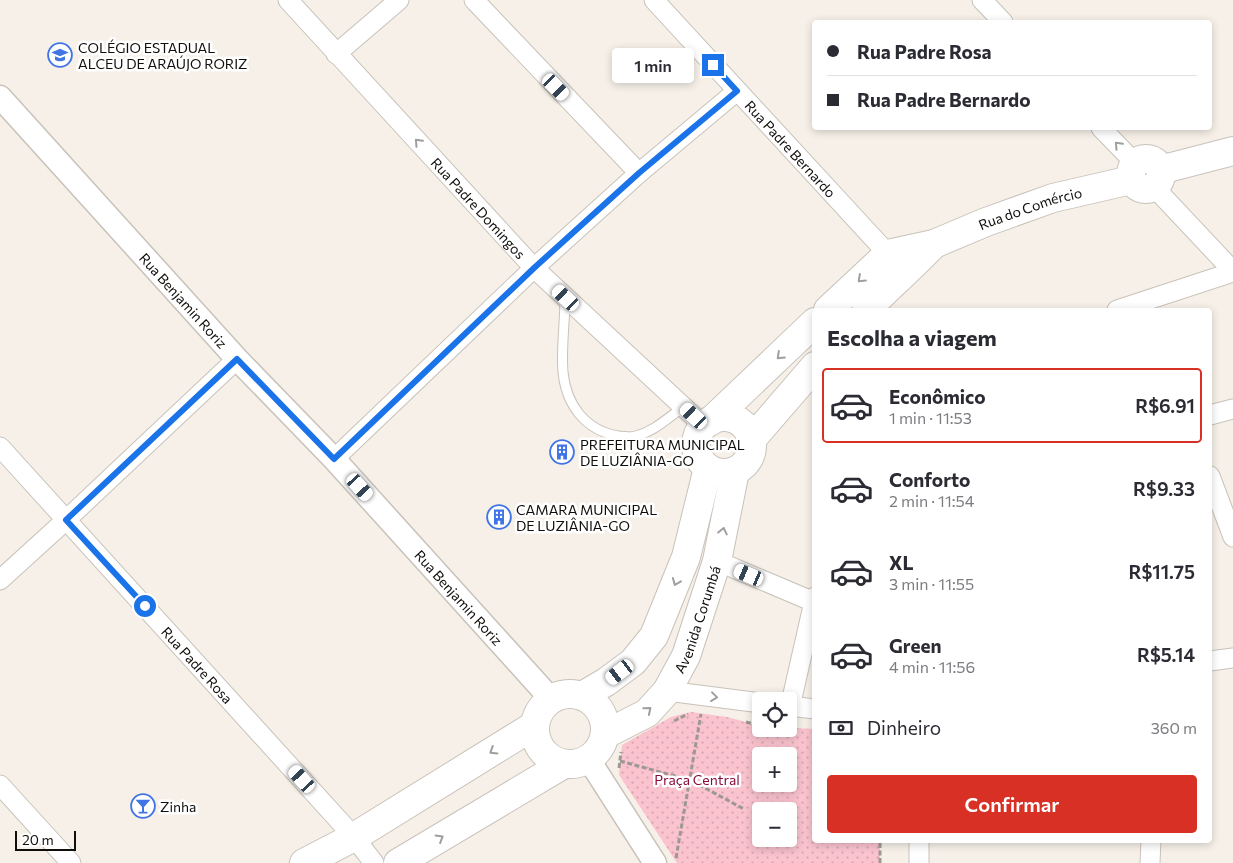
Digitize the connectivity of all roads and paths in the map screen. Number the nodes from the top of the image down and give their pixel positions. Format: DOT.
graph roads {
  1 [pos="288,0"];
  2 [pos="399,0"];
  3 [pos="474,0"];
  4 [pos="654,0"];
  5 [pos="982,0"];
  6 [pos="1001,20"];
  7 [pos="336,54"];
  8 [pos="737,91"];
  9 [pos="0,97"];
  10 [pos="1103,130"];
  11 [pos="1233,151"];
  12 [pos="639,173"];
  13 [pos="1145,175"];
  14 [pos="934,244"];
  15 [pos="888,254"];
  16 [pos="534,268"];
  17 [pos="1233,272"];
  18 [pos="566,298"];
  19 [pos="830,308"];
  20 [pos="868,308"];
  21 [pos="1123,308"];
  22 [pos="812,325"];
  23 [pos="237,359"];
  24 [pos="812,370"];
  25 [pos="683,407"];
  26 [pos="1233,409"];
  27 [pos="1212,414"];
  28 [pos="707,423"];
  29 [pos="752,440"];
  30 [pos="0,447"];
  31 [pos="334,459"];
  32 [pos="708,468"];
  33 [pos="735,472"];
  34 [pos="1212,481"];
  35 [pos="66,520"];
  36 [pos="1233,537"];
  37 [pos="716,561"];
  38 [pos="0,580"];
  39 [pos="812,599"];
  40 [pos="812,609"];
  41 [pos="1233,658"];
  42 [pos="1212,661"];
  43 [pos="667,690"];
  44 [pos="793,692"];
  45 [pos="582,696"];
  46 [pos="551,699"];
  47 [pos="752,702"];
  48 [pos="797,708"];
  49 [pos="812,709"];
  50 [pos="691,712"];
  51 [pos="696,713"];
  52 [pos="701,714"];
  53 [pos="710,715"];
  54 [pos="674,721"];
  55 [pos="744,722"];
  56 [pos="752,724"];
  57 [pos="535,725"];
  58 [pos="805,728"];
  59 [pos="797,729"];
  60 [pos="606,734"];
  61 [pos="620,761"];
  62 [pos="576,762"];
  63 [pos="690,780"];
  64 [pos="0,785"];
  65 [pos="744,809"];
  66 [pos="354,837"];
  67 [pos="880,843"];
  68 [pos="919,843"];
  69 [pos="1151,843"];
  70 [pos="665,862"];
  71 [pos="71,863"];
  72 [pos="304,863"];
  73 [pos="374,863"];
  74 [pos="398,863"];
  75 [pos="880,863"];
  76 [pos="918,863"];
  77 [pos="1150,863"];
  1 -- 7 [label="street, Rua Padre Domingos"];
  2 -- 7 [label="street"];
  3 -- 12 [label="street"];
  4 -- 8 [label="street, Rua Padre Bernardo"];
  5 -- 6 [label="street"];
  16 -- 7 [label="street, Rua Padre Domingos, one-way"];
  8 -- 12 [label="street"];
  8 -- 15 [label="street, Rua Padre Bernardo"];
  9 -- 23 [label="street, Rua Benjamin Roriz"];
  13 -- 10 [label="street, one-way"];
  11 -- 13 [label="main road, Rua do Comércio"];
  12 -- 16 [label="street"];
  13 -- 14 [label="main road, Rua do Comércio"];
  13 -- 17 [label="street"];
  14 -- 15 [label="main road, Rua do Comércio"];
  14 -- 20 [label="main road, Rua do Comércio"];
  15 -- 19 [label="main road, one-way"];
  16 -- 18 [label="street, Rua Padre Domingos"];
  16 -- 31 [label="street"];
  17 -- 21 [label="street"];
  18 -- 25 [label="street, Rua Padre Domingos"];
  18 -- 25 [label="lane"];
  22 -- 28 [label="main road, one-way"];
  23 -- 31 [label="street, Rua Benjamin Roriz"];
  23 -- 35 [label="street"];
  24 -- 29 [label="main road"];
  25 -- 28 [label="street, Rua Padre Domingos"];
  26 -- 27 [label="street"];
  28 -- 29 [label="main road"];
  28 -- 32 [label="main road"];
  29 -- 33 [label="main road"];
  30 -- 35 [label="street, Rua Padre Rosa"];
  31 -- 46 [label="street, Rua Benjamin Roriz"];
  32 -- 33 [label="main road"];
  32 -- 45 [label="main road, one-way"];
  37 -- 33 [label="main road, Avenida Corumbá, one-way"];
  34 -- 36 [label="street"];
  35 -- 38 [label="street"];
  35 -- 66 [label="street, Rua Padre Rosa"];
  37 -- 39 [label="street"];
  37 -- 43 [label="main road, Avenida Corumbá"];
  40 -- 44 [label="street"];
  41 -- 42 [label="street"];
  43 -- 47 [label="street, one-way"];
  60 -- 43 [label="main road, Avenida Corumbá, one-way"];
  45 -- 46 [label="main road"];
  45 -- 60 [label="main road"];
  46 -- 57 [label="main road"];
  48 -- 49 [label="street"];
  50 -- 54 [label="path"];
  51 -- 52 [label="path"];
  52 -- 53 [label="path"];
  52 -- 63 [label="path"];
  55 -- 56 [label="path"];
  57 -- 62 [label="main road"];
  57 -- 66 [label="main road, one-way"];
  58 -- 59 [label="path"];
  60 -- 62 [label="main road"];
  61 -- 63 [label="path"];
  62 -- 70 [label="street"];
  74 -- 62 [label="main road, one-way"];
  63 -- 65 [label="path"];
  63 -- 70 [label="path"];
  64 -- 71 [label="street"];
  66 -- 72 [label="main road"];
  66 -- 73 [label="street, Rua Padre Rosa"];
  67 -- 75 [label="path"];
  68 -- 76 [label="street"];
  69 -- 77 [label="street"];
}
